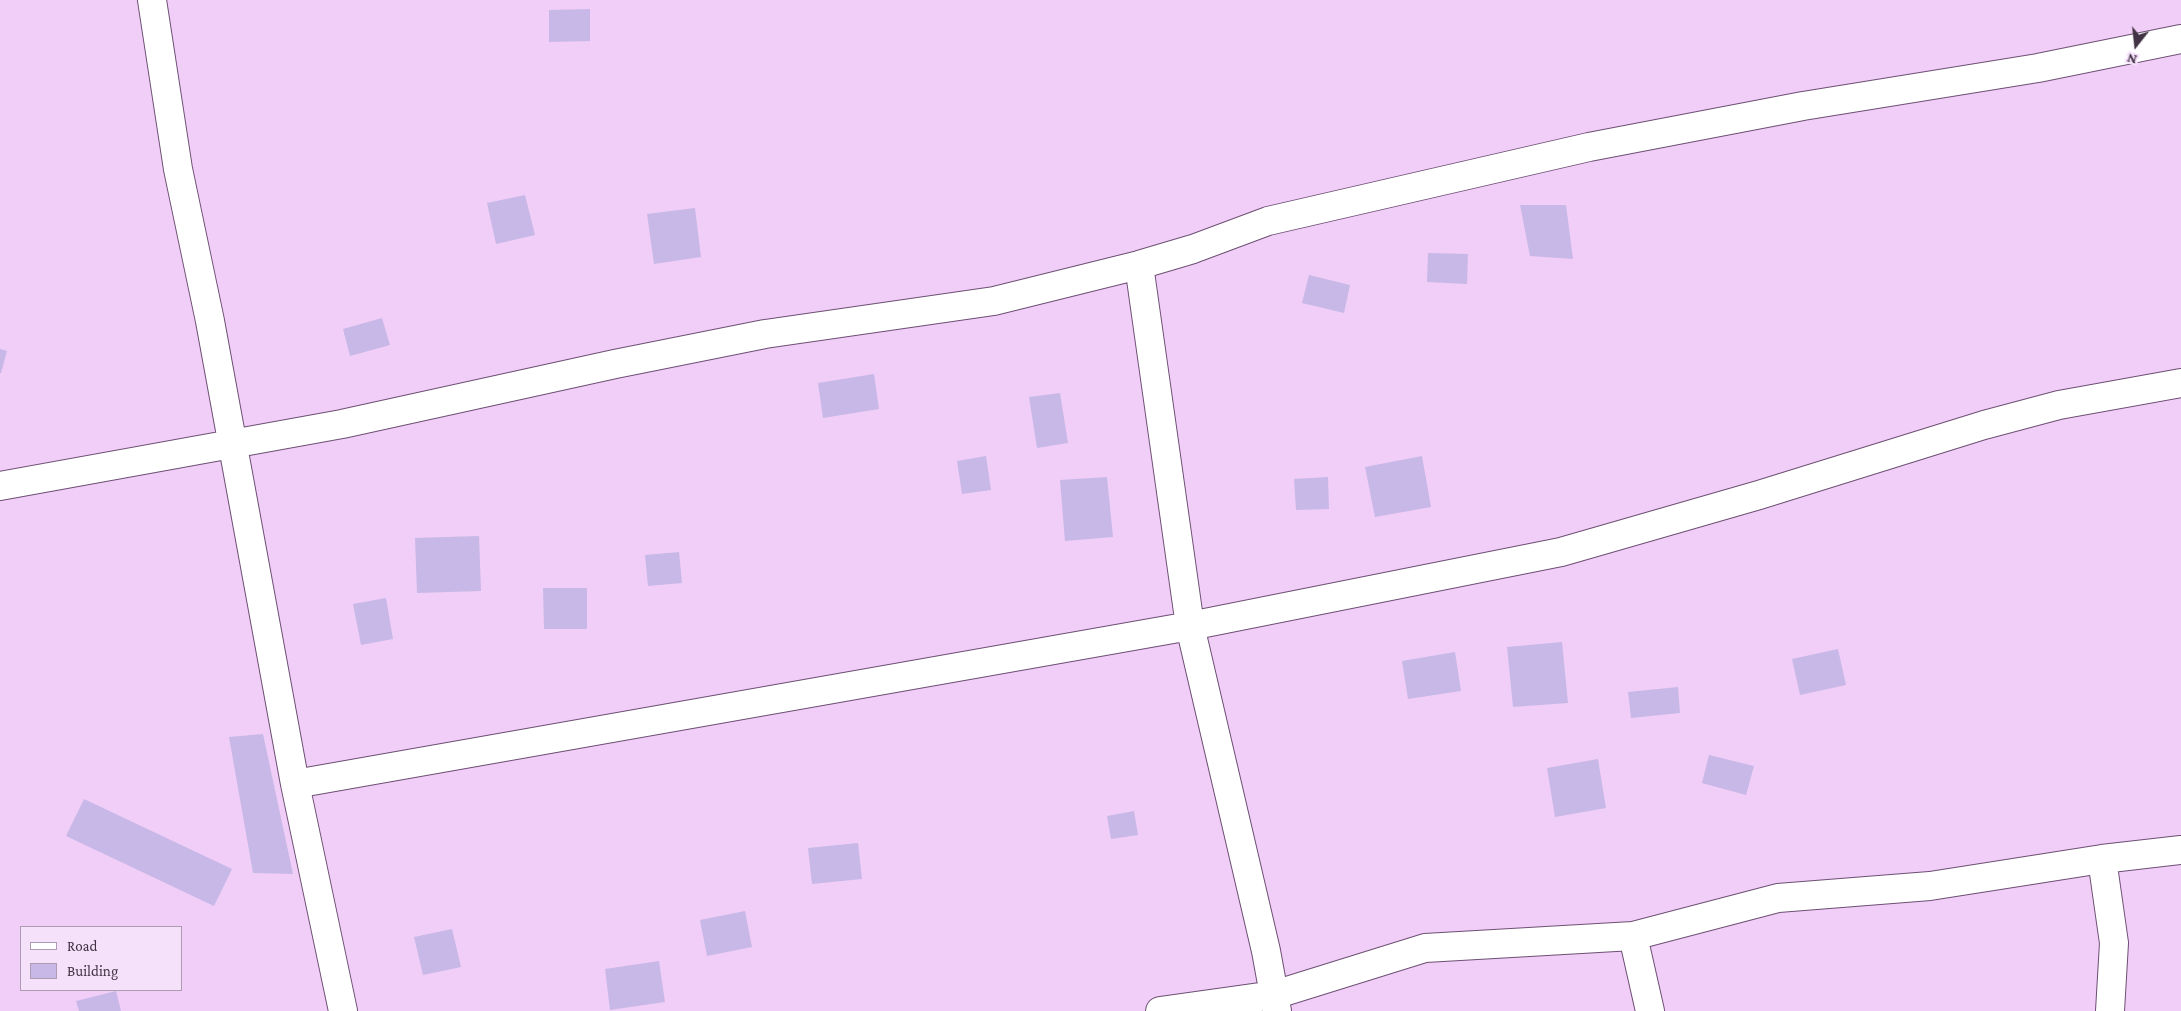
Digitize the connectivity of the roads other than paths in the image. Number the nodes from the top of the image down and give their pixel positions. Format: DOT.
graph roads {
  1 [pos="152,0"];
  2 [pos="2181,39"];
  3 [pos="1140,266"];
  4 [pos="2181,383"];
  5 [pos="234,445"];
  6 [pos="0,486"];
  7 [pos="1190,626"];
  8 [pos="295,784"];
  9 [pos="2181,850"];
  10 [pos="2102,859"];
  11 [pos="1633,936"];
  12 [pos="1276,1003"];
  13 [pos="342,1011"];
  14 [pos="1160,1011"];
  15 [pos="1650,1011"];
  16 [pos="2110,1011"];
  1 -- 5 [label="street"];
  2 -- 3 [label="street"];
  3 -- 5 [label="street"];
  3 -- 7 [label="street"];
  4 -- 7 [label="street"];
  5 -- 6 [label="street"];
  5 -- 8 [label="street"];
  7 -- 8 [label="street"];
  7 -- 12 [label="street"];
  8 -- 13 [label="street"];
  9 -- 10 [label="street"];
  10 -- 11 [label="street"];
  10 -- 16 [label="street"];
  11 -- 12 [label="street"];
  11 -- 15 [label="street"];
  12 -- 14 [label="street"];
}
